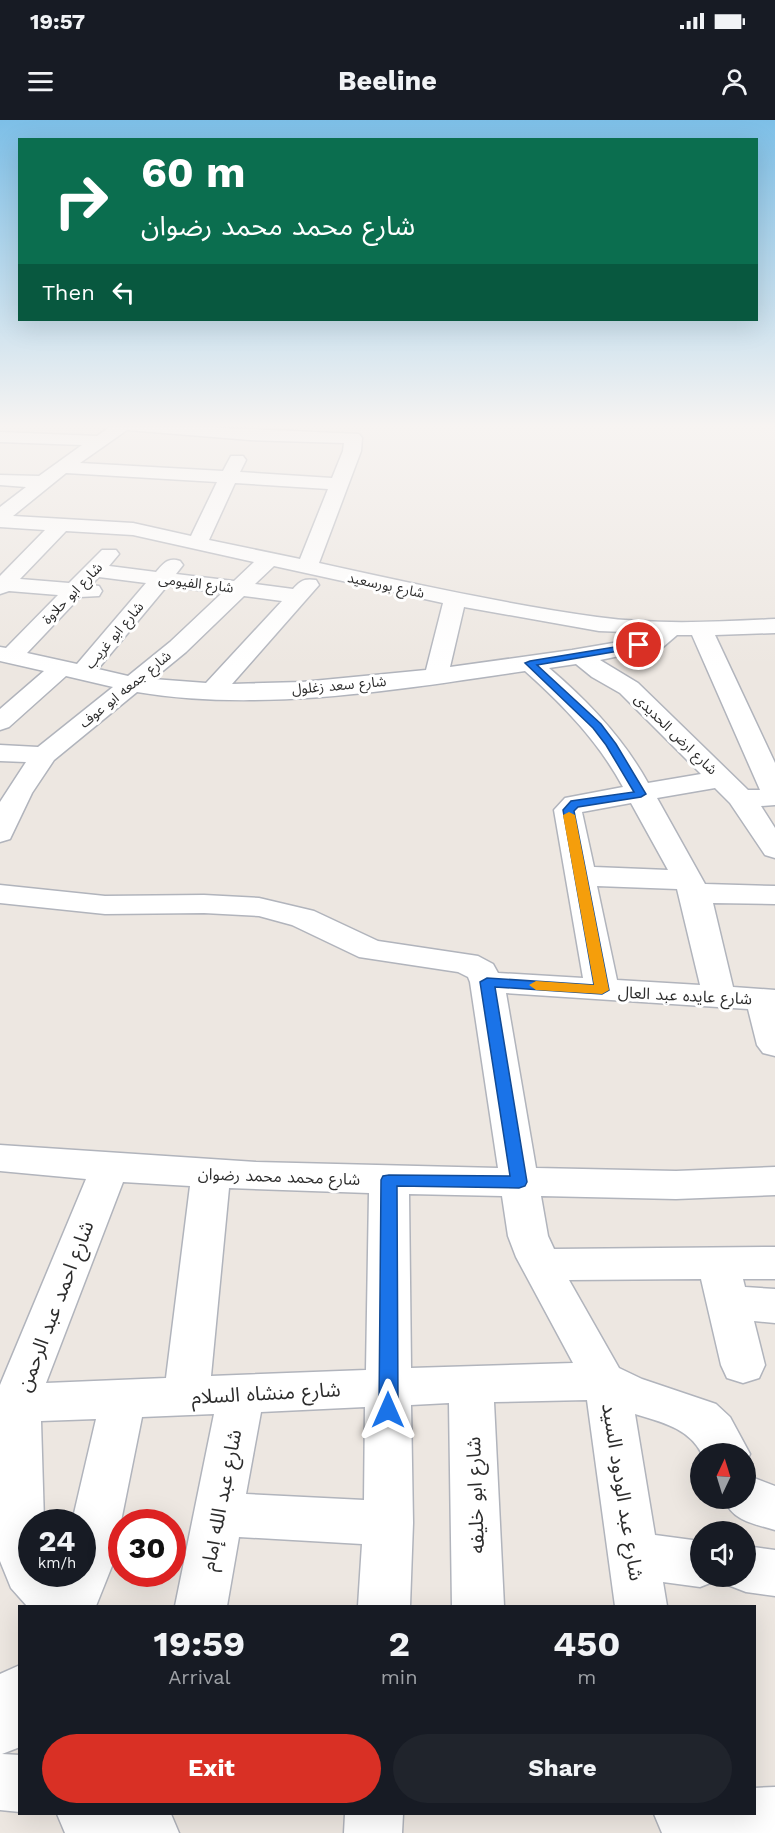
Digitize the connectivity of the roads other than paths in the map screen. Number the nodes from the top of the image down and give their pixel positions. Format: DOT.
graph roads {
  1 [pos="13,507"];
  2 [pos="213,507"];
  3 [pos="332,507"];
  4 [pos="0,519"];
  5 [pos="63,523"];
  6 [pos="133,529"];
  7 [pos="194,543"];
  8 [pos="269,559"];
  9 [pos="314,568"];
  10 [pos="94,570"];
  11 [pos="161,579"];
  12 [pos="1,585"];
  13 [pos="237,588"];
  14 [pos="75,590"];
  15 [pos="147,596"];
  16 [pos="297,596"];
  17 [pos="455,600"];
  18 [pos="535,615"];
  19 [pos="775,626"];
  20 [pos="675,628"];
  21 [pos="701,628"];
  22 [pos="3,655"];
  23 [pos="580,655"];
  24 [pos="534,663"];
  25 [pos="72,670"];
  26 [pos="436,676"];
  27 [pos="131,685"];
  28 [pos="0,690"];
  29 [pos="212,692"];
  30 [pos="30,695"];
  31 [pos="2,718"];
  32 [pos="0,753"];
  33 [pos="44,755"];
  34 [pos="732,789"];
  35 [pos="9,793"];
  36 [pos="641,794"];
  37 [pos="775,795"];
  38 [pos="0,833"];
  39 [pos="775,849"];
  40 [pos="580,876"];
  41 [pos="692,887"];
  42 [pos="0,894"];
  43 [pos="775,895"];
  44 [pos="487,982"];
  45 [pos="602,990"];
  46 [pos="719,997"];
  47 [pos="768,1000"];
  48 [pos="775,1045"];
  49 [pos="0,1158"];
  50 [pos="109,1169"];
  51 [pos="211,1174"];
  52 [pos="389,1180"];
  53 [pos="775,1180"];
  54 [pos="519,1182"];
  55 [pos="775,1263"];
  56 [pos="540,1265"];
  57 [pos="723,1283"];
  58 [pos="775,1306"];
  59 [pos="743,1365"];
  60 [pos="604,1381"];
  61 [pos="471,1384"];
  62 [pos="388,1387"];
  63 [pos="241,1394"];
  64 [pos="186,1396"];
  65 [pos="123,1400"];
  66 [pos="9,1404"];
  67 [pos="720,1443"];
  68 [pos="756,1503"];
  69 [pos="775,1508"];
  70 [pos="218,1514"];
  71 [pos="388,1523"];
  72 [pos="9,1525"];
  73 [pos="634,1555"];
  74 [pos="690,1563"];
  75 [pos="756,1570"];
  76 [pos="775,1573"];
  77 [pos="68,1605"];
  78 [pos="69,1605"];
  79 [pos="201,1605"];
  80 [pos="384,1605"];
  81 [pos="478,1605"];
  82 [pos="641,1605"];
  83 [pos="18,1696"];
  84 [pos="0,1727"];
  85 [pos="0,1782"];
  86 [pos="18,1784"];
  87 [pos="77,1815"];
  88 [pos="89,1815"];
  89 [pos="374,1815"];
  90 [pos="671,1815"];
  91 [pos="696,1815"];
  92 [pos="775,1816"];
  93 [pos="72,1833"];
  94 [pos="150,1833"];
  95 [pos="373,1833"];
  96 [pos="674,1833"];
  1 -- 4 [label="street"];
  2 -- 7 [label="street, شارع ابو غريب"];
  3 -- 9 [label="street"];
  4 -- 5 [label="street, شارع بورسعيد"];
  5 -- 6 [label="street, شارع بورسعيد"];
  5 -- 12 [label="street"];
  6 -- 7 [label="street, شارع بورسعيد"];
  6 -- 10 [label="street, شارع ابو حلاوة"];
  7 -- 8 [label="street, شارع بورسعيد"];
  7 -- 11 [label="street, شارع ابو غريب"];
  8 -- 9 [label="street, شارع بورسعيد"];
  8 -- 13 [label="street, شارع جمعه ابو عوف"];
  9 -- 16 [label="street"];
  9 -- 17 [label="street, شارع بورسعيد"];
  10 -- 11 [label="street, شارع الفيومى"];
  10 -- 14 [label="street, شارع ابو حلاوة"];
  11 -- 13 [label="street, شارع الفيومى"];
  11 -- 15 [label="street, شارع ابو غريب"];
  12 -- 14 [label="street"];
  13 -- 16 [label="street, شارع الفيومى"];
  13 -- 27 [label="street, شارع جمعه ابو عوف"];
  14 -- 15 [label="street"];
  14 -- 22 [label="street, شارع ابو حلاوة"];
  15 -- 25 [label="street, شارع ابو غريب"];
  16 -- 29 [label="street"];
  17 -- 18 [label="street, شارع بورسعيد"];
  17 -- 26 [label="street"];
  18 -- 20 [label="street, شارع بورسعيد"];
  18 -- 24 [label="street"];
  19 -- 21 [label="street, شارع بورسعيد"];
  20 -- 21 [label="street, شارع بورسعيد"];
  20 -- 23 [label="street, شارع سعد زغلول"];
  21 -- 37 [label="street"];
  22 -- 25 [label="street, شارع سعد زغلول"];
  23 -- 24 [label="street, شارع سعد زغلول"];
  23 -- 34 [label="street, شارع ارض الحديدى"];
  24 -- 26 [label="street, شارع سعد زغلول"];
  24 -- 36 [label="street"];
  25 -- 27 [label="street, شارع سعد زغلول"];
  25 -- 30 [label="street, شارع ابو غريب"];
  26 -- 29 [label="street, شارع سعد زغلول"];
  27 -- 29 [label="street, شارع سعد زغلول"];
  27 -- 33 [label="street, شارع جمعه ابو عوف"];
  28 -- 30 [label="street"];
  30 -- 31 [label="street, شارع ابو غريب"];
  32 -- 33 [label="street"];
  33 -- 35 [label="street, شارع جمعه ابو عوف"];
  34 -- 36 [label="street"];
  34 -- 37 [label="street"];
  34 -- 39 [label="street, شارع ارض الحديدى"];
  35 -- 38 [label="street, شارع جمعه ابو عوف"];
  36 -- 40 [label="street"];
  36 -- 41 [label="street"];
  40 -- 41 [label="street"];
  40 -- 45 [label="street"];
  41 -- 43 [label="street"];
  41 -- 46 [label="street"];
  42 -- 44 [label="street"];
  44 -- 45 [label="street, شارع عايده عبد العال"];
  44 -- 54 [label="street, شارع عبد الودود السيد"];
  45 -- 46 [label="street, شارع عايده عبد العال"];
  46 -- 47 [label="street, شارع عايده عبد العال"];
  47 -- 48 [label="street"];
  49 -- 50 [label="street, شارع محمد محمد رضوان"];
  50 -- 51 [label="street, شارع محمد محمد رضوان"];
  50 -- 66 [label="street, شارع احمد عبد الرحمن"];
  51 -- 52 [label="street, شارع محمد محمد رضوان"];
  51 -- 64 [label="street"];
  52 -- 54 [label="street, شارع محمد محمد رضوان"];
  52 -- 62 [label="street"];
  53 -- 54 [label="street, شارع محمد محمد رضوان"];
  54 -- 56 [label="street, شارع عبد الودود السيد"];
  55 -- 57 [label="street"];
  56 -- 57 [label="street"];
  56 -- 60 [label="street, شارع عبد الودود السيد"];
  57 -- 58 [label="street"];
  57 -- 59 [label="street"];
  60 -- 61 [label="street, شارع منشاه السلام"];
  60 -- 67 [label="street"];
  60 -- 73 [label="street, شارع عبد الودود السيد"];
  61 -- 62 [label="street, شارع منشاه السلام"];
  61 -- 81 [label="street, شارع ابو خليفه"];
  62 -- 63 [label="street, شارع منشاه السلام"];
  62 -- 71 [label="street"];
  63 -- 64 [label="street, شارع منشاه السلام"];
  63 -- 70 [label="street, شارع عبد الله إمام"];
  64 -- 65 [label="street, شارع منشاه السلام"];
  65 -- 66 [label="street, شارع منشاه السلام"];
  65 -- 78 [label="street"];
  66 -- 72 [label="street, شارع احمد عبد الرحمن"];
  68 -- 69 [label="street"];
  70 -- 71 [label="street"];
  70 -- 79 [label="street, شارع عبد الله إمام"];
  71 -- 80 [label="street"];
  72 -- 77 [label="street, شارع احمد عبد الرحمن"];
  73 -- 74 [label="street"];
  73 -- 82 [label="street, شارع عبد الودود السيد"];
  75 -- 76 [label="street"];
  83 -- 84 [label="street"];
  85 -- 86 [label="street"];
  87 -- 93 [label="street"];
  88 -- 94 [label="street"];
  89 -- 95 [label="street"];
  90 -- 96 [label="street"];
  91 -- 92 [label="street"];
}
